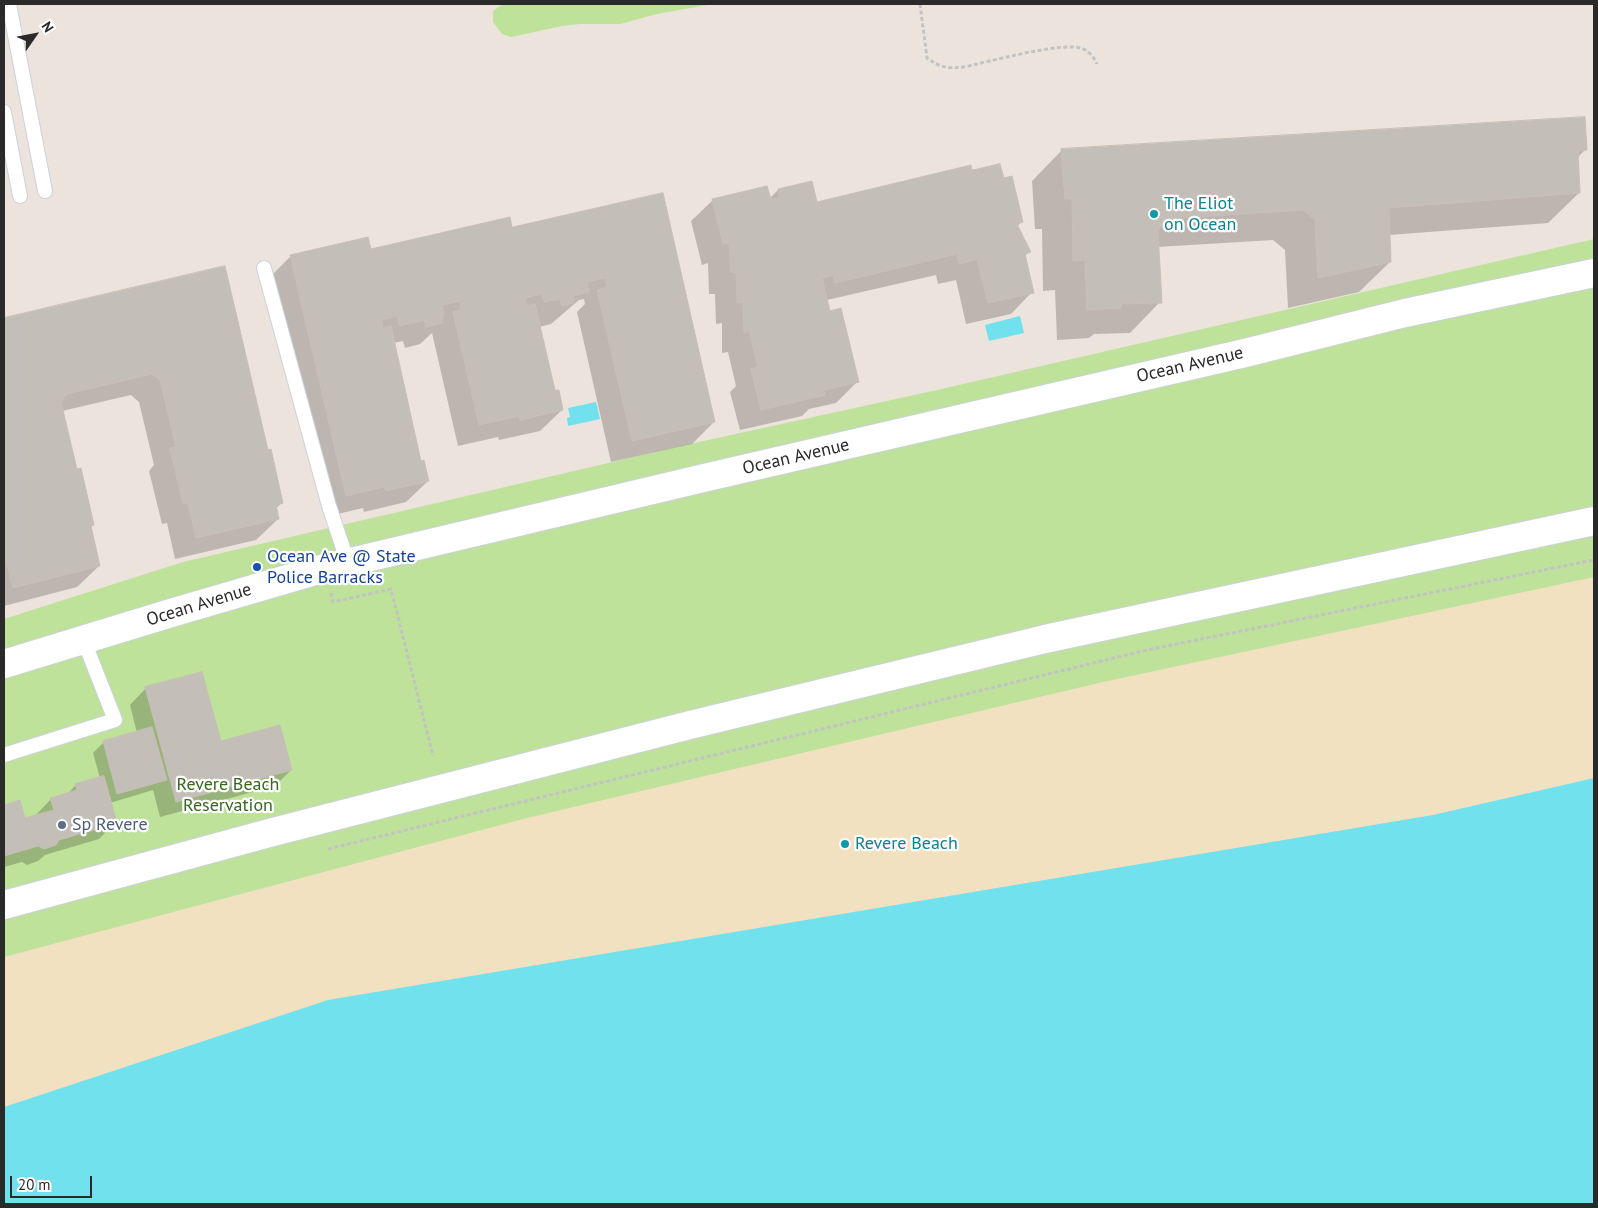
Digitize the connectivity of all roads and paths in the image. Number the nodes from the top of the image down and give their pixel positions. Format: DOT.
graph roads {
  1 [pos="9,4"];
  2 [pos="920,4"];
  3 [pos="1097,64"];
  4 [pos="4,112"];
  5 [pos="44,191"];
  6 [pos="20,196"];
  7 [pos="264,268"];
  8 [pos="1594,273"];
  9 [pos="1594,521"];
  10 [pos="1594,560"];
  11 [pos="336,566"];
  12 [pos="84,641"];
  13 [pos="4,664"];
  14 [pos="4,755"];
  15 [pos="434,756"];
  16 [pos="321,851"];
  17 [pos="4,905"];
  1 -- 5 [label="lane"];
  2 -- 3 [label="path"];
  4 -- 6 [label="lane"];
  7 -- 11 [label="lane"];
  8 -- 11 [label="main road, Ocean Avenue"];
  9 -- 17 [label="main road"];
  10 -- 16 [label="path"];
  11 -- 12 [label="main road, Ocean Avenue"];
  11 -- 15 [label="path"];
  12 -- 13 [label="main road, Ocean Avenue"];
  12 -- 14 [label="lane"];
}
